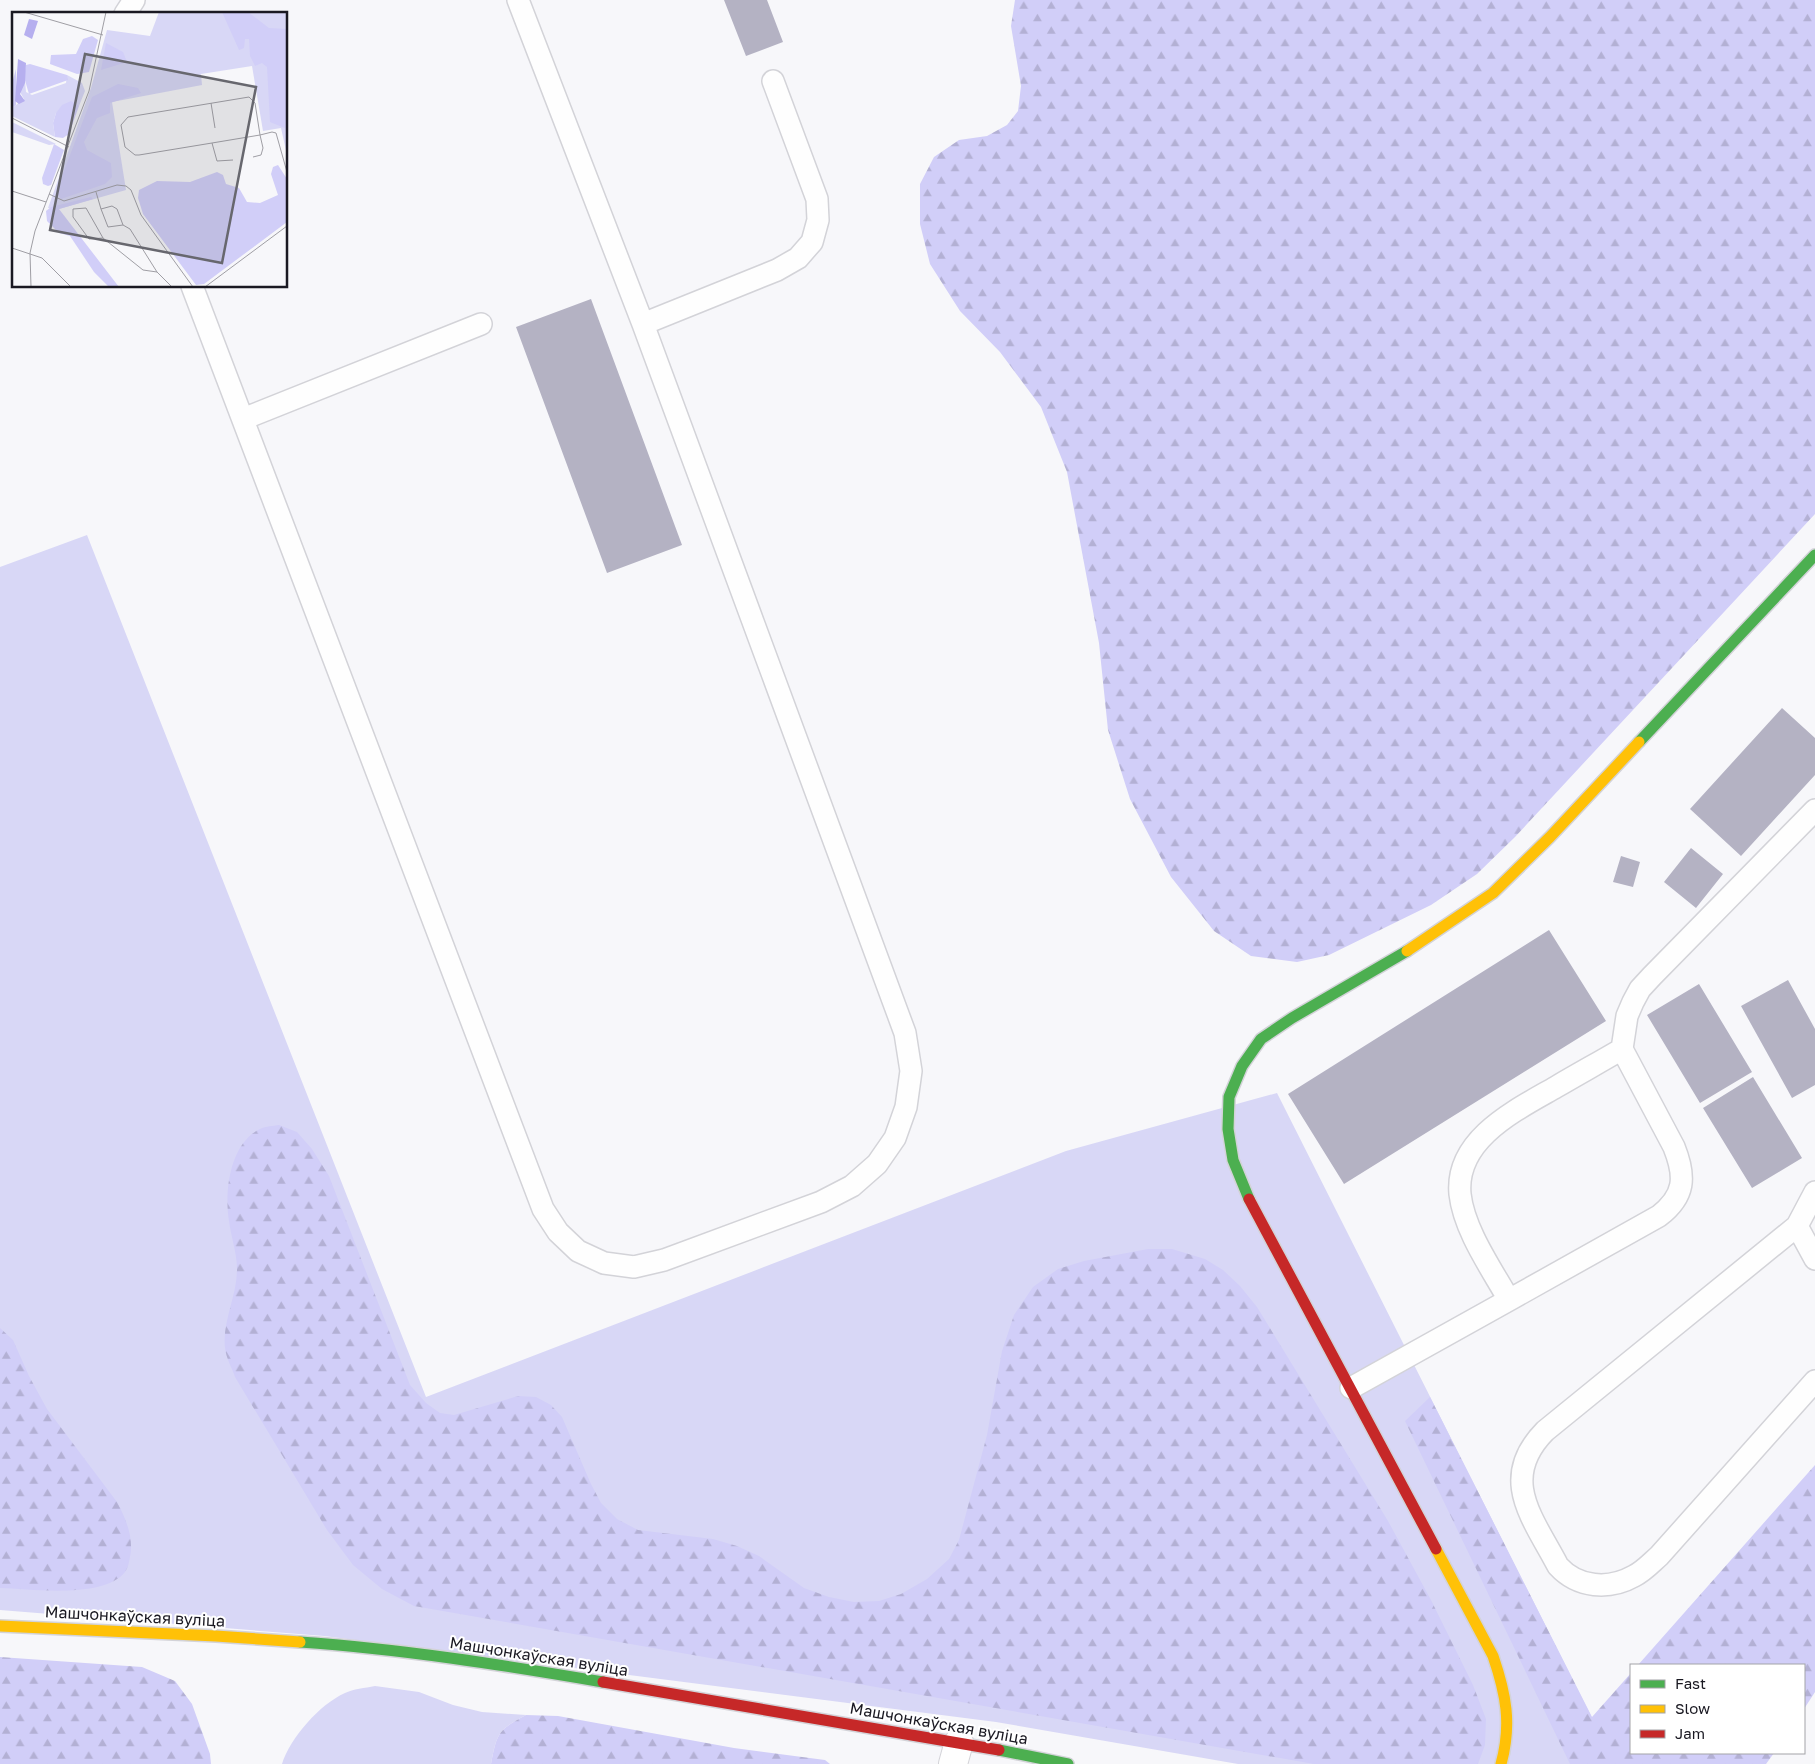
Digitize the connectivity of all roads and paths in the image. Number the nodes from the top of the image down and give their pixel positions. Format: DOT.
graph roads {
  1 [pos="134,0"];
  2 [pos="518,0"];
  3 [pos="126,12"];
  4 [pos="773,81"];
  5 [pos="193,288"];
  6 [pos="481,324"];
  7 [pos="642,324"];
  8 [pos="242,419"];
  9 [pos="1815,555"];
  10 [pos="1815,810"];
  11 [pos="1622,1049"];
  12 [pos="1815,1192"];
  13 [pos="1797,1226"];
  14 [pos="1815,1259"];
  15 [pos="1509,1300"];
  16 [pos="1815,1381"];
  17 [pos="1351,1388"];
  18 [pos="0,1626"];
  19 [pos="956,1753"];
  20 [pos="1068,1764"];
  21 [pos="1501,1764"];
  1 -- 3 [label="lane"];
  2 -- 7 [label="lane"];
  4 -- 7 [label="lane"];
  5 -- 8 [label="lane"];
  6 -- 8 [label="lane"];
  7 -- 8 [label="lane"];
  9 -- 17 [label="street"];
  10 -- 11 [label="lane"];
  11 -- 15 [label="lane"];
  11 -- 15 [label="lane"];
  12 -- 13 [label="lane"];
  13 -- 14 [label="lane"];
  13 -- 16 [label="lane"];
  15 -- 17 [label="lane"];
  17 -- 21 [label="street"];
  18 -- 19 [label="street, Машчонкаўская вуліца"];
  19 -- 20 [label="street, Машчонкаўская вуліца"];
}
